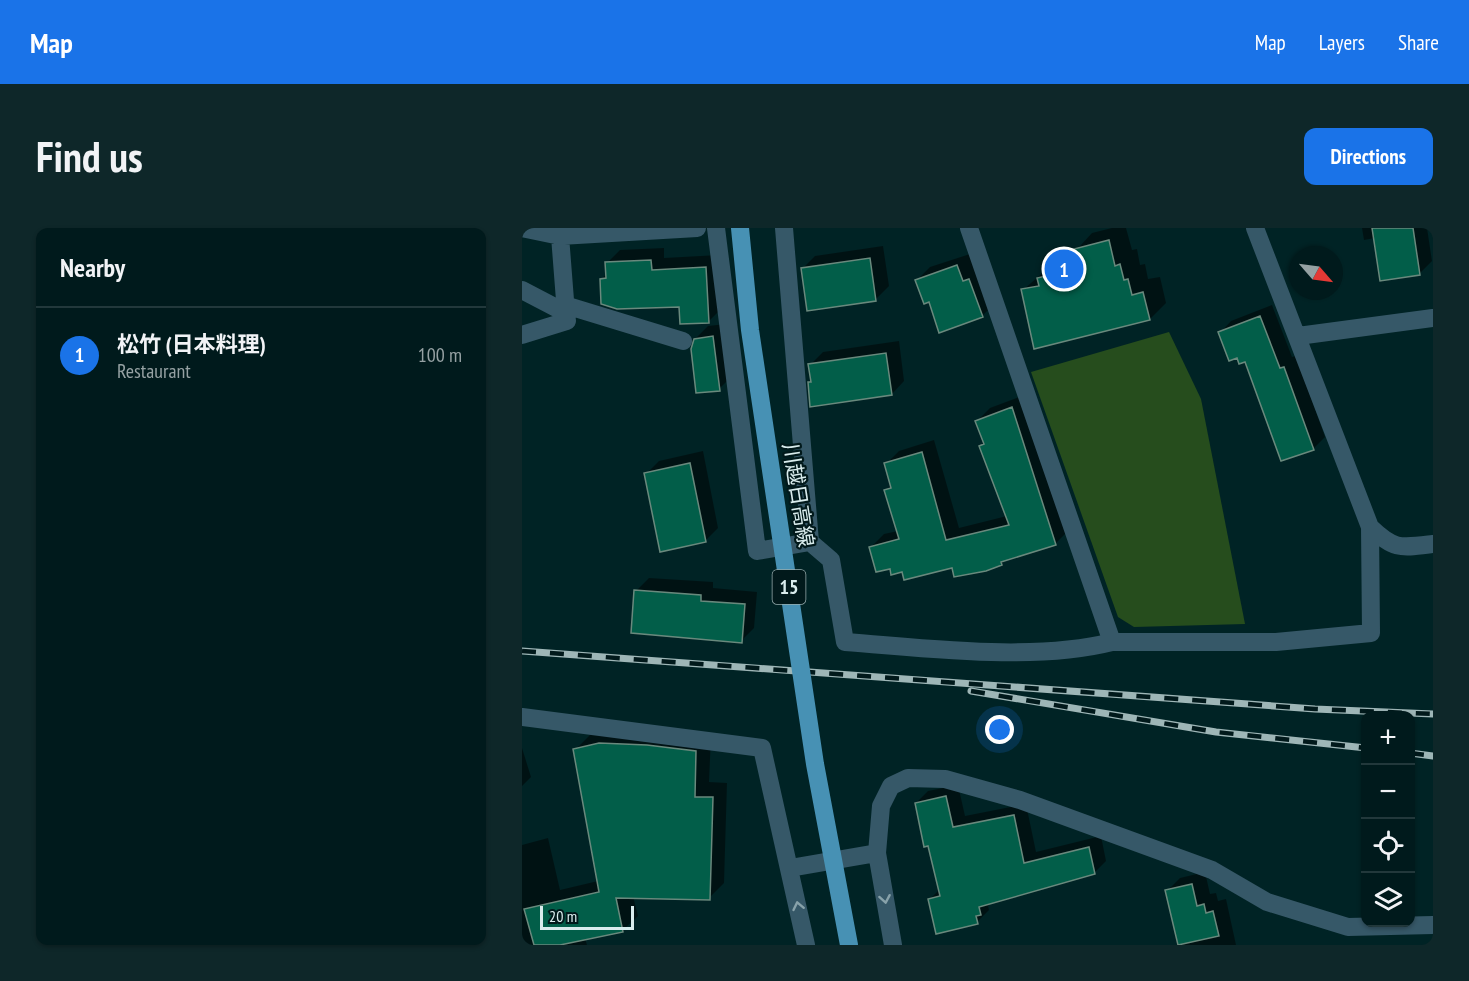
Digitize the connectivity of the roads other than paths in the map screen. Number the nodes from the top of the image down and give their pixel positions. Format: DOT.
graph roads {
  1 [pos="522,228"];
  2 [pos="692,228"];
  3 [pos="717,228"];
  4 [pos="740,228"];
  5 [pos="784,228"];
  6 [pos="969,228"];
  7 [pos="1255,228"];
  8 [pos="560,236"];
  9 [pos="522,290"];
  10 [pos="566,309"];
  11 [pos="1433,318"];
  12 [pos="522,335"];
  13 [pos="1298,336"];
  14 [pos="683,341"];
  15 [pos="1370,527"];
  16 [pos="810,542"];
  17 [pos="1433,544"];
  18 [pos="1112,642"];
  19 [pos="522,717"];
  20 [pos="877,853"];
  21 [pos="790,868"];
  22 [pos="1433,925"];
  23 [pos="806,945"];
  24 [pos="849,945"];
  25 [pos="893,945"];
  1 -- 8 [label="street"];
  2 -- 8 [label="street"];
  3 -- 16 [label="street"];
  4 -- 24 [label="main road, 川越日高線 / 15, bridge"];
  5 -- 16 [label="street"];
  6 -- 18 [label="street"];
  7 -- 13 [label="street"];
  8 -- 10 [label="street"];
  9 -- 10 [label="street"];
  10 -- 12 [label="street"];
  10 -- 14 [label="street"];
  11 -- 13 [label="street"];
  13 -- 15 [label="street"];
  15 -- 17 [label="street"];
  15 -- 18 [label="street"];
  16 -- 18 [label="street"];
  19 -- 21 [label="street"];
  20 -- 21 [label="street"];
  20 -- 22 [label="street"];
  20 -- 25 [label="street, one-way"];
  23 -- 21 [label="street, one-way"];
}
